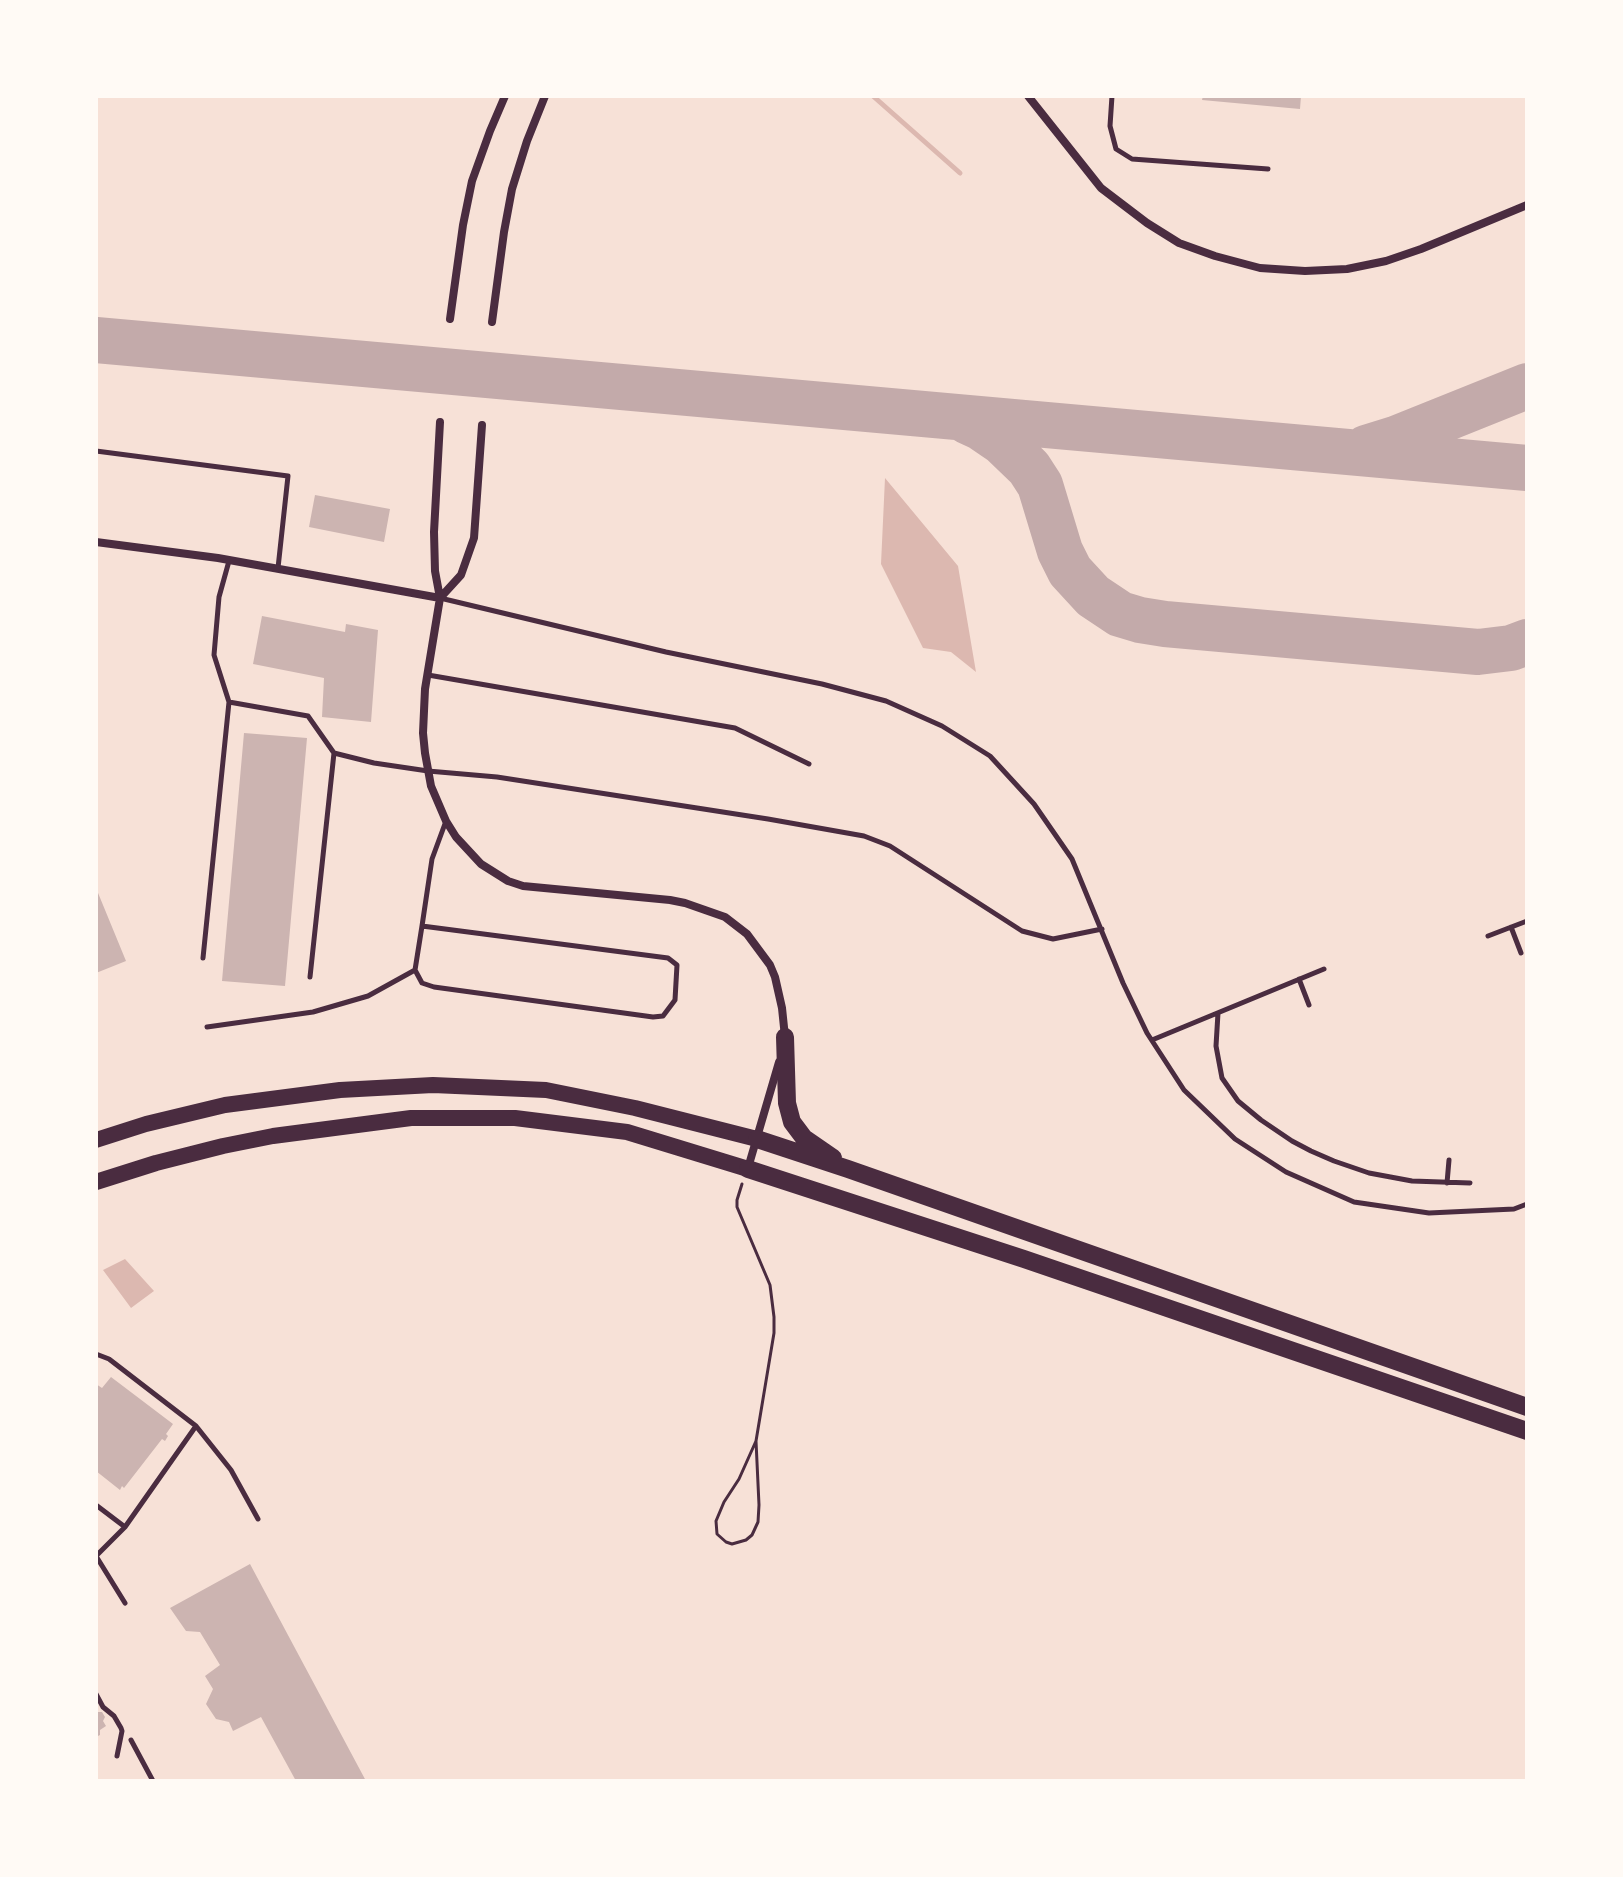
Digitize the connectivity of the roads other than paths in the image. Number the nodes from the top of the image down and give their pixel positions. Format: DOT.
graph roads {
  1 [pos="505,96"];
  2 [pos="545,96"];
  3 [pos="1028,96"];
  4 [pos="1112,96"];
  5 [pos="1268,169"];
  6 [pos="1527,205"];
  7 [pos="450,319"];
  8 [pos="492,322"];
  9 [pos="440,422"];
  10 [pos="482,425"];
  11 [pos="96,451"];
  12 [pos="96,542"];
  13 [pos="229,561"];
  14 [pos="278,569"];
  15 [pos="440,598"];
  16 [pos="427,675"];
  17 [pos="229,702"];
  18 [pos="334,753"];
  19 [pos="809,764"];
  20 [pos="428,771"];
  21 [pos="446,821"];
  22 [pos="1527,921"];
  23 [pos="422,926"];
  24 [pos="1511,927"];
  25 [pos="1102,929"];
  26 [pos="1488,936"];
  27 [pos="1521,953"];
  28 [pos="203,958"];
  29 [pos="1324,969"];
  30 [pos="415,970"];
  31 [pos="310,977"];
  32 [pos="1299,979"];
  33 [pos="1309,1005"];
  34 [pos="1218,1013"];
  35 [pos="207,1027"];
  36 [pos="785,1037"];
  37 [pos="1152,1040"];
  38 [pos="757,1139"];
  39 [pos="96,1140"];
  40 [pos="1449,1160"];
  41 [pos="748,1169"];
  42 [pos="848,1169"];
  43 [pos="96,1182"];
  44 [pos="1447,1183"];
  45 [pos="1470,1183"];
  46 [pos="1527,1204"];
  47 [pos="96,1354"];
  48 [pos="1527,1407"];
  49 [pos="196,1426"];
  50 [pos="1527,1431"];
  51 [pos="96,1505"];
  52 [pos="258,1519"];
  53 [pos="125,1527"];
  54 [pos="96,1556"];
  55 [pos="125,1603"];
  56 [pos="96,1694"];
  57 [pos="131,1740"];
  58 [pos="117,1756"];
  59 [pos="153,1781"];
  1 -- 7 [label="street"];
  2 -- 8 [label="street"];
  3 -- 6 [label="street"];
  4 -- 5 [label="lane"];
  9 -- 15 [label="street"];
  10 -- 15 [label="street"];
  11 -- 14 [label="lane"];
  12 -- 13 [label="street"];
  13 -- 14 [label="street"];
  13 -- 17 [label="lane"];
  14 -- 15 [label="street"];
  15 -- 16 [label="street"];
  15 -- 25 [label="lane"];
  16 -- 19 [label="lane"];
  16 -- 20 [label="street"];
  17 -- 18 [label="lane"];
  17 -- 28 [label="lane"];
  18 -- 20 [label="lane"];
  18 -- 31 [label="lane"];
  20 -- 21 [label="street"];
  20 -- 25 [label="lane"];
  21 -- 23 [label="lane"];
  21 -- 36 [label="street"];
  22 -- 24 [label="lane"];
  23 -- 30 [label="lane"];
  23 -- 30 [label="lane"];
  24 -- 26 [label="lane"];
  24 -- 27 [label="lane"];
  25 -- 37 [label="lane"];
  29 -- 32 [label="lane"];
  30 -- 35 [label="lane"];
  32 -- 33 [label="lane"];
  32 -- 34 [label="lane"];
  34 -- 37 [label="lane"];
  34 -- 44 [label="lane"];
  36 -- 38 [label="street"];
  36 -- 42 [label="highway"];
  37 -- 46 [label="lane"];
  38 -- 39 [label="highway"];
  38 -- 41 [label="street"];
  38 -- 42 [label="highway"];
  40 -- 44 [label="lane"];
  41 -- 43 [label="highway"];
  41 -- 50 [label="highway"];
  42 -- 48 [label="highway"];
  44 -- 45 [label="lane"];
  47 -- 49 [label="lane"];
  49 -- 52 [label="lane"];
  49 -- 53 [label="lane"];
  51 -- 53 [label="lane"];
  53 -- 54 [label="lane"];
  54 -- 55 [label="lane"];
  56 -- 58 [label="lane"];
  57 -- 59 [label="lane"];
}
